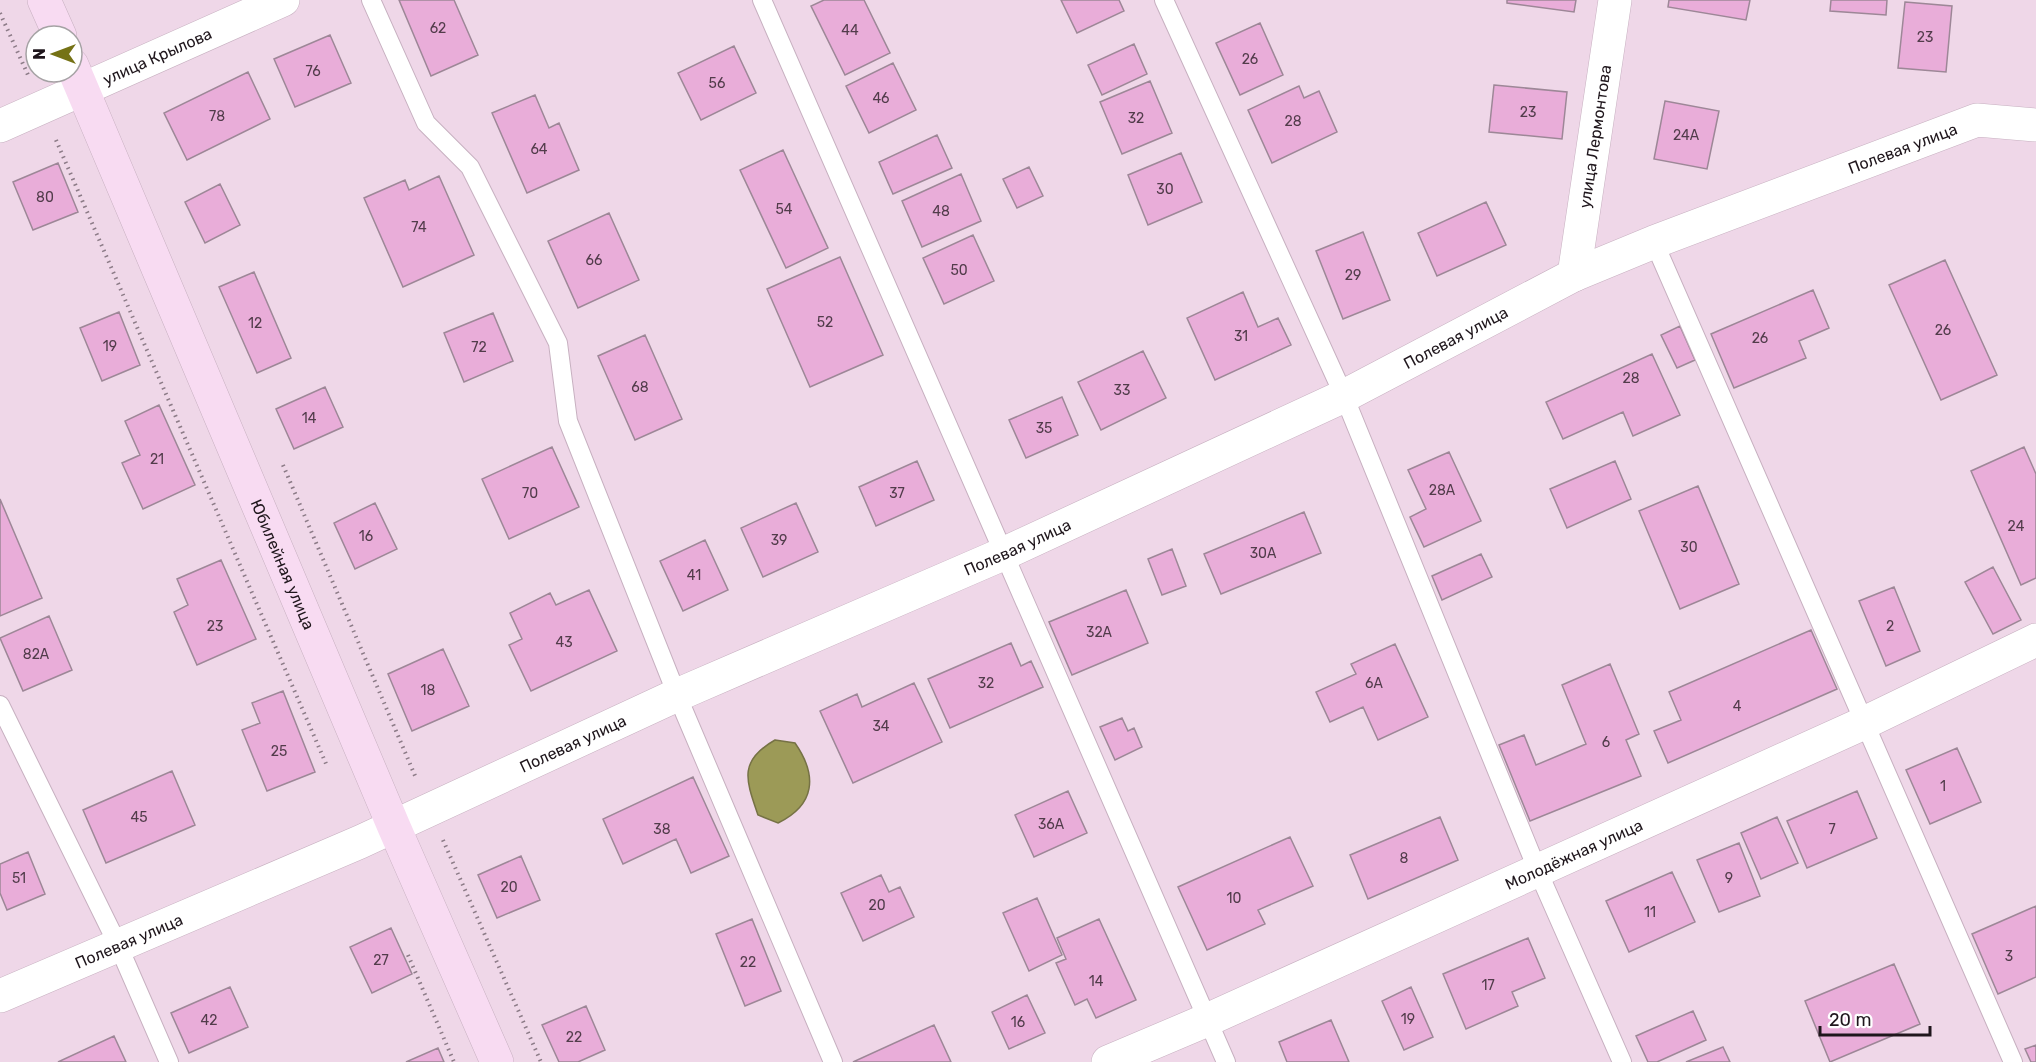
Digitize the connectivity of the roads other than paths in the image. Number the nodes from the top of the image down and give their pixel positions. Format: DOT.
graph roads {
  1 [pos="44,0"];
  2 [pos="283,0"];
  3 [pos="371,0"];
  4 [pos="762,0"];
  5 [pos="1164,0"];
  6 [pos="1615,0"];
  7 [pos="55,24"];
  8 [pos="84,74"];
  9 [pos="69,84"];
  10 [pos="80,84"];
  11 [pos="2036,125"];
  12 [pos="0,126"];
  13 [pos="1654,242"];
  14 [pos="1574,275"];
  15 [pos="1344,396"];
  16 [pos="1003,554"];
  17 [pos="2036,640"];
  18 [pos="677,695"];
  19 [pos="0,705"];
  20 [pos="1864,723"];
  21 [pos="394,827"];
  22 [pos="1537,869"];
  23 [pos="118,945"];
  24 [pos="0,996"];
  25 [pos="1207,1020"];
  26 [pos="169,1062"];
  27 [pos="497,1062"];
  28 [pos="833,1062"];
  29 [pos="1107,1062"];
  30 [pos="1226,1062"];
  31 [pos="1623,1062"];
  32 [pos="2013,1062"];
  1 -- 7 [label="main road"];
  2 -- 8 [label="street, улица Крылова"];
  3 -- 18 [label="lane"];
  4 -- 16 [label="lane"];
  5 -- 15 [label="lane"];
  6 -- 14 [label="street, улица Лермонтова"];
  9 -- 12 [label="street, улица Крылова"];
  10 -- 21 [label="main road, Юбилейная улица"];
  11 -- 13 [label="street, Полевая улица"];
  13 -- 14 [label="street, Полевая улица"];
  13 -- 20 [label="lane"];
  14 -- 15 [label="street, Полевая улица"];
  15 -- 16 [label="street, Полевая улица"];
  15 -- 22 [label="lane"];
  16 -- 18 [label="street, Полевая улица"];
  16 -- 25 [label="lane"];
  17 -- 20 [label="street, Молодёжная улица"];
  18 -- 21 [label="street, Полевая улица"];
  18 -- 28 [label="lane"];
  19 -- 23 [label="lane"];
  20 -- 22 [label="street, Молодёжная улица"];
  20 -- 32 [label="lane"];
  21 -- 23 [label="street, Полевая улица"];
  21 -- 27 [label="main road, Юбилейная улица"];
  22 -- 25 [label="street, Молодёжная улица"];
  22 -- 31 [label="lane"];
  23 -- 24 [label="street, Полевая улица"];
  23 -- 26 [label="lane"];
  25 -- 29 [label="street, Молодёжная улица"];
  25 -- 30 [label="lane"];
}
